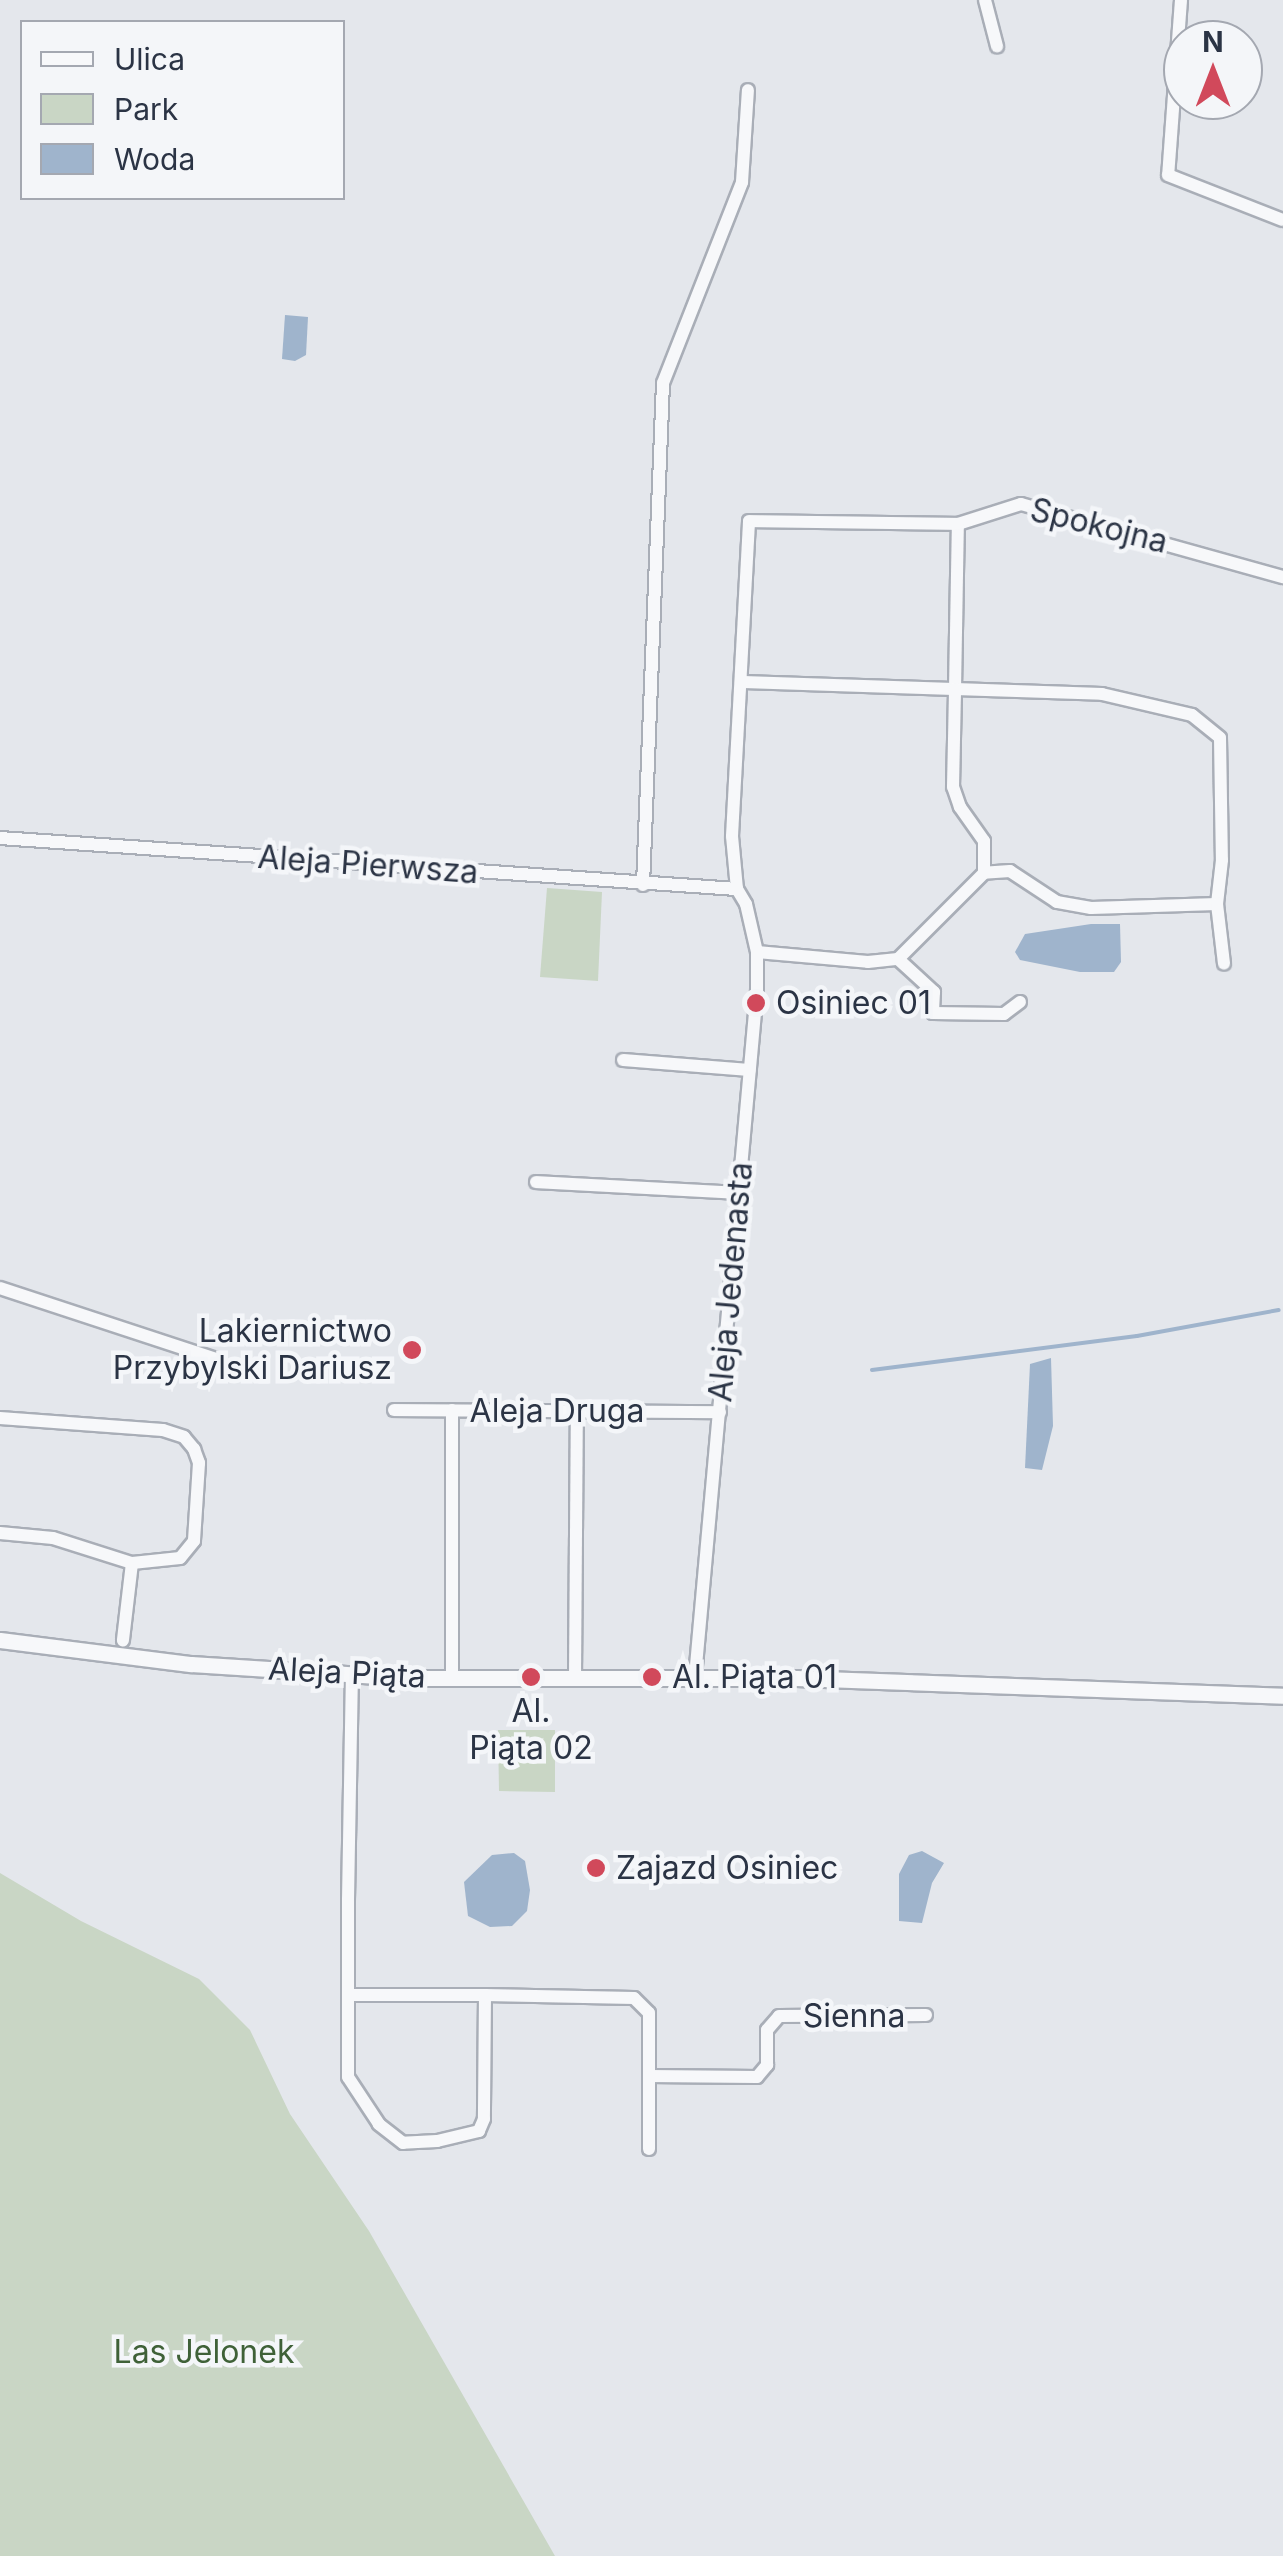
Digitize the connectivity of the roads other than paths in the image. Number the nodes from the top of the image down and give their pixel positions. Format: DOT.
graph roads {
  1 [pos="985,0"];
  2 [pos="1180,0"];
  3 [pos="997,46"];
  4 [pos="748,90"];
  5 [pos="1283,220"];
  6 [pos="958,524"];
  7 [pos="1283,577"];
  8 [pos="742,682"];
  9 [pos="955,688"];
  10 [pos="0,838"];
  11 [pos="984,873"];
  12 [pos="643,885"];
  13 [pos="737,890"];
  14 [pos="1217,904"];
  15 [pos="757,952"];
  16 [pos="898,959"];
  17 [pos="1224,964"];
  18 [pos="1020,1002"];
  19 [pos="623,1060"];
  20 [pos="750,1070"];
  21 [pos="536,1182"];
  22 [pos="739,1193"];
  23 [pos="0,1288"];
  24 [pos="216,1359"];
  25 [pos="394,1410"];
  26 [pos="452,1410"];
  27 [pos="577,1410"];
  28 [pos="720,1412"];
  29 [pos="0,1418"];
  30 [pos="0,1533"];
  31 [pos="132,1563"];
  32 [pos="0,1640"];
  33 [pos="123,1640"];
  34 [pos="352,1675"];
  35 [pos="452,1678"];
  36 [pos="575,1678"];
  37 [pos="696,1678"];
  38 [pos="1283,1696"];
  39 [pos="348,1994"];
  40 [pos="485,1995"];
  41 [pos="926,2015"];
  42 [pos="649,2076"];
  43 [pos="649,2149"];
  1 -- 3 [label="street"];
  2 -- 5 [label="street"];
  4 -- 12 [label="street"];
  6 -- 7 [label="street, Spokojna"];
  6 -- 8 [label="street, Spokojna"];
  6 -- 9 [label="street"];
  8 -- 9 [label="street"];
  8 -- 13 [label="street, Aleja Jedenasta"];
  9 -- 11 [label="street"];
  9 -- 14 [label="street"];
  10 -- 12 [label="street, Aleja Pierwsza"];
  11 -- 14 [label="street"];
  11 -- 16 [label="street"];
  12 -- 13 [label="street, Aleja Pierwsza"];
  13 -- 15 [label="street, Aleja Jedenasta"];
  14 -- 17 [label="street"];
  15 -- 16 [label="street"];
  15 -- 20 [label="street, Aleja Jedenasta"];
  16 -- 18 [label="street"];
  19 -- 20 [label="street"];
  20 -- 22 [label="street, Aleja Jedenasta"];
  21 -- 22 [label="street"];
  22 -- 28 [label="street, Aleja Jedenasta"];
  23 -- 24 [label="street"];
  25 -- 26 [label="street, Aleja Druga"];
  26 -- 27 [label="street, Aleja Druga"];
  26 -- 35 [label="street"];
  27 -- 28 [label="street, Aleja Druga"];
  27 -- 36 [label="street"];
  28 -- 37 [label="street, Aleja Jedenasta"];
  29 -- 31 [label="street"];
  30 -- 31 [label="street"];
  31 -- 33 [label="street"];
  32 -- 34 [label="street, Aleja Piąta"];
  34 -- 35 [label="street, Aleja Piąta"];
  34 -- 39 [label="street"];
  35 -- 36 [label="street, Aleja Piąta"];
  36 -- 37 [label="street, Aleja Piąta"];
  37 -- 38 [label="street, Aleja Piąta"];
  39 -- 40 [label="street"];
  39 -- 40 [label="street"];
  40 -- 42 [label="street"];
  41 -- 42 [label="street, Sienna"];
  42 -- 43 [label="street"];
}
